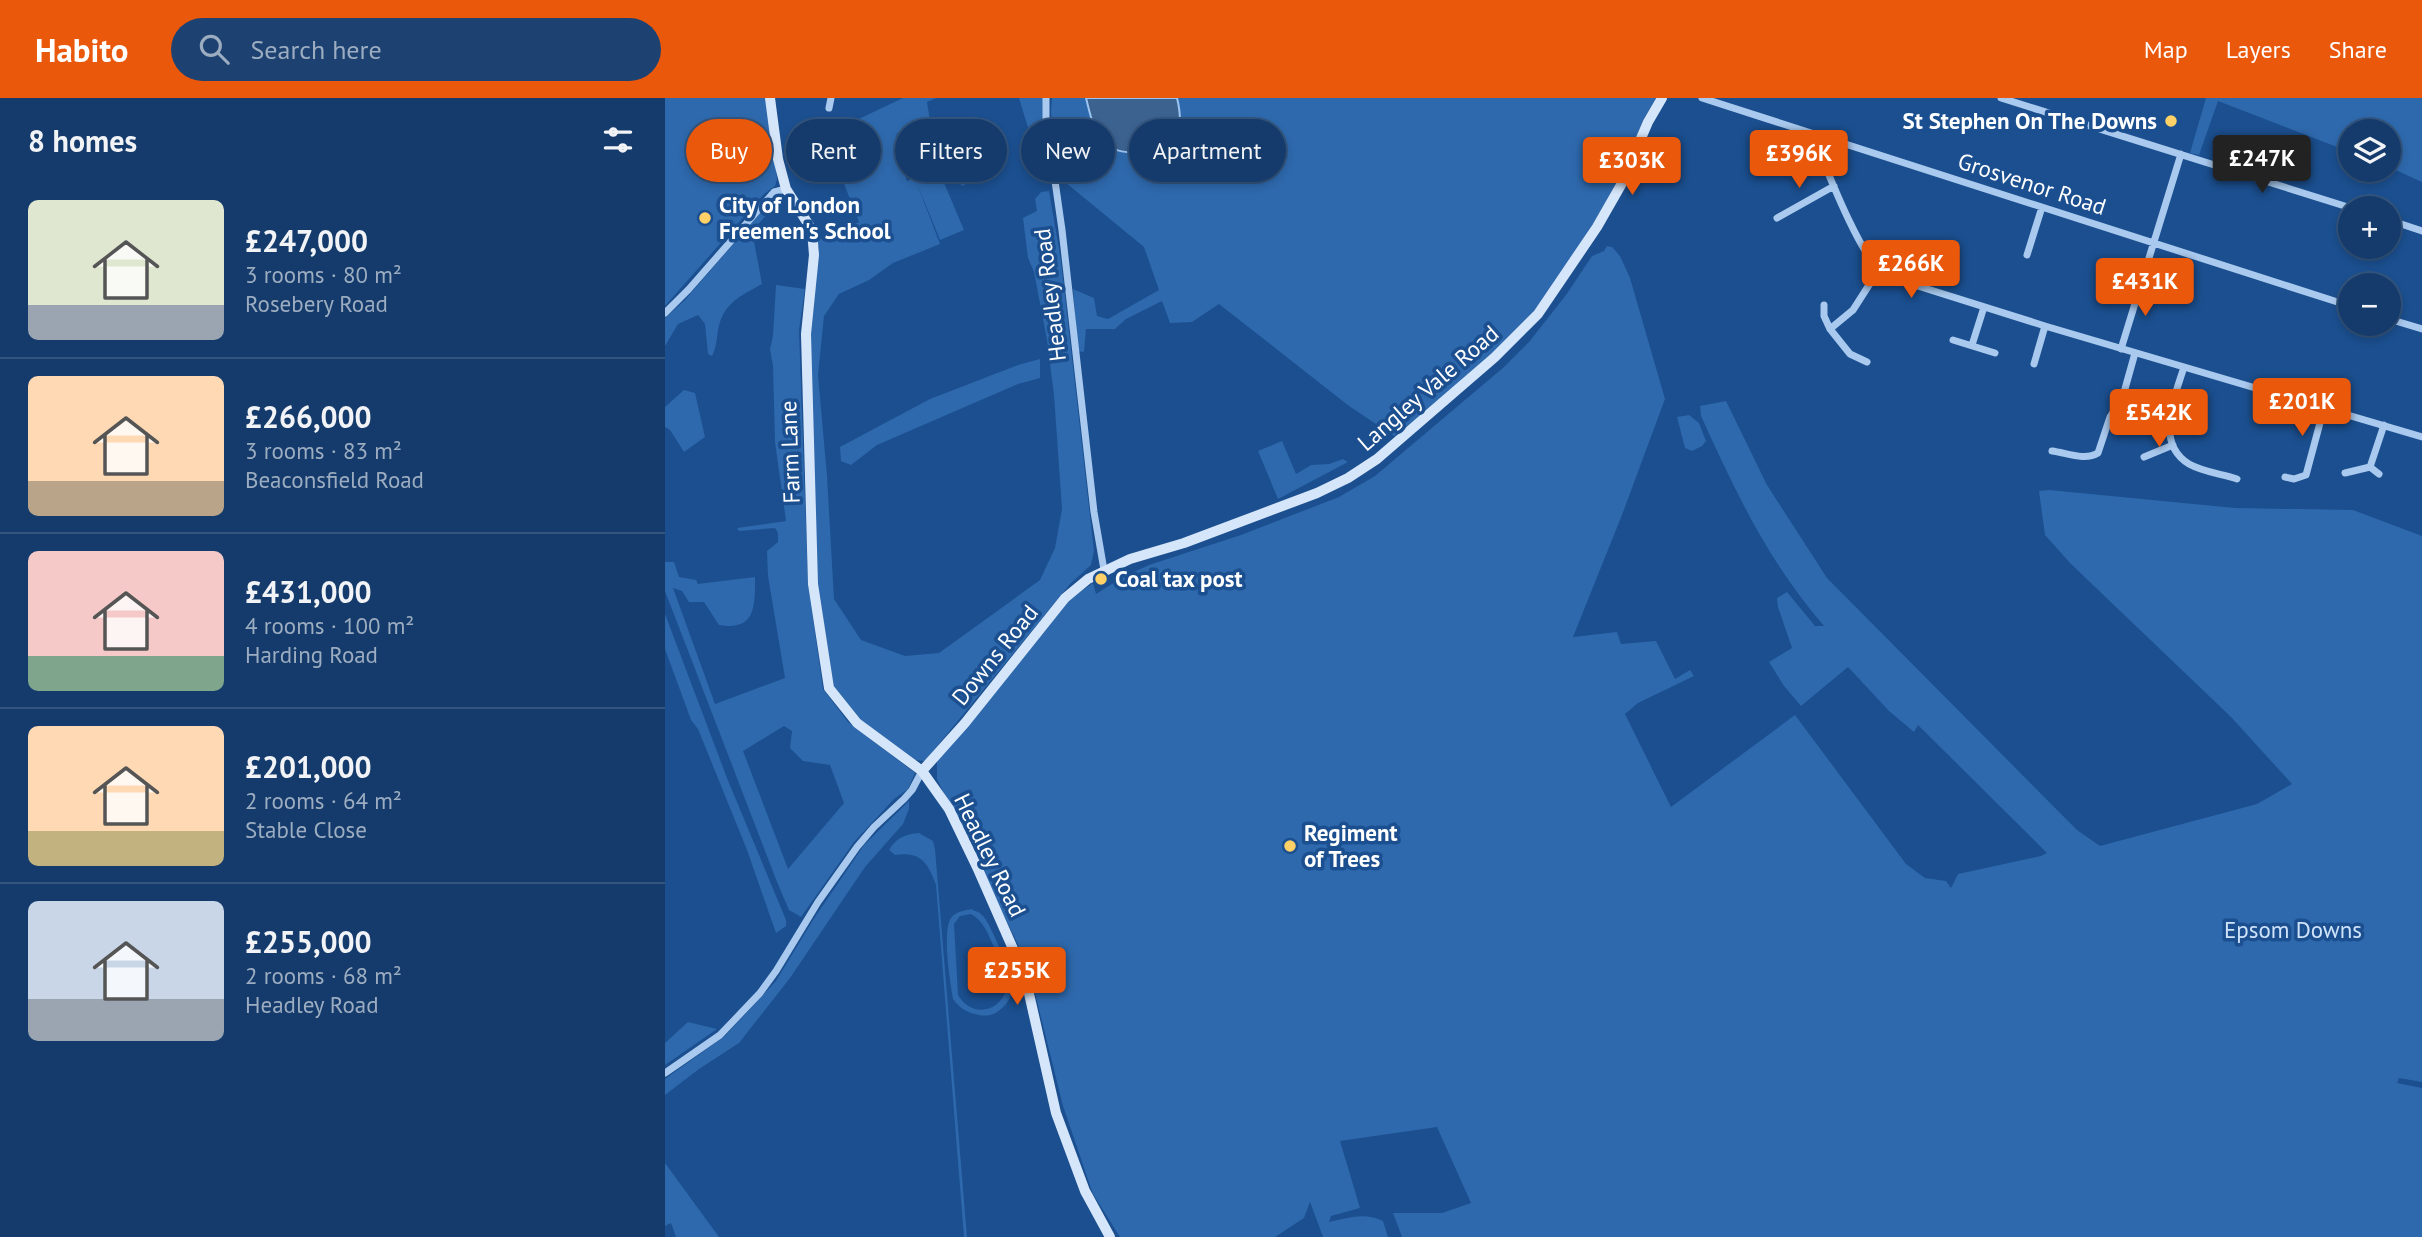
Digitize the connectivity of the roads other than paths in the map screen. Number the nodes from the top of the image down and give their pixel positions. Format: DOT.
graph roads {
  1 [pos="770,98"];
  2 [pos="831,98"];
  3 [pos="1046,98"];
  4 [pos="1662,98"];
  5 [pos="1702,98"];
  6 [pos="2001,98"];
  7 [pos="829,108"];
  8 [pos="1815,134"];
  9 [pos="2181,154"];
  10 [pos="1834,186"];
  11 [pos="786,189"];
  12 [pos="2338,204"];
  13 [pos="2042,207"];
  14 [pos="1777,219"];
  15 [pos="2401,224"];
  16 [pos="2422,231"];
  17 [pos="2153,243"];
  18 [pos="2027,255"];
  19 [pos="1878,271"];
  20 [pos="2338,302"];
  21 [pos="1824,306"];
  22 [pos="1984,307"];
  23 [pos="665,313"];
  24 [pos="2401,323"];
  25 [pos="2045,326"];
  26 [pos="1830,329"];
  27 [pos="2422,329"];
  28 [pos="1953,340"];
  29 [pos="1972,345"];
  30 [pos="2121,349"];
  31 [pos="1996,353"];
  32 [pos="2135,353"];
  33 [pos="1867,362"];
  34 [pos="2034,364"];
  35 [pos="2184,367"];
  36 [pos="2324,408"];
  37 [pos="2384,425"];
  38 [pos="2422,437"];
  39 [pos="2173,445"];
  40 [pos="2052,451"];
  41 [pos="2144,457"];
  42 [pos="2370,467"];
  43 [pos="2345,473"];
  44 [pos="2379,474"];
  45 [pos="2285,477"];
  46 [pos="2237,479"];
  47 [pos="1104,570"];
  48 [pos="922,771"];
  49 [pos="665,1073"];
  50 [pos="1110,1237"];
  1 -- 11 [label="street, Farm Lane"];
  2 -- 7 [label="street"];
  3 -- 47 [label="street, Headley Road"];
  4 -- 47 [label="street, Langley Vale Road"];
  5 -- 8 [label="street, Grosvenor Road"];
  6 -- 9 [label="street"];
  8 -- 10 [label="street"];
  8 -- 13 [label="street, Grosvenor Road"];
  9 -- 12 [label="street"];
  9 -- 17 [label="street"];
  10 -- 14 [label="street"];
  10 -- 19 [label="street"];
  11 -- 23 [label="street"];
  11 -- 48 [label="street, Farm Lane"];
  13 -- 17 [label="street, Grosvenor Road"];
  13 -- 18 [label="street"];
  15 -- 16 [label="street"];
  17 -- 20 [label="street, Grosvenor Road"];
  17 -- 30 [label="street"];
  19 -- 22 [label="street"];
  19 -- 26 [label="street"];
  21 -- 26 [label="street"];
  22 -- 25 [label="street"];
  22 -- 29 [label="street"];
  24 -- 27 [label="street"];
  25 -- 30 [label="street"];
  25 -- 34 [label="street"];
  26 -- 33 [label="street"];
  28 -- 29 [label="street"];
  29 -- 31 [label="street"];
  30 -- 32 [label="street"];
  32 -- 35 [label="street"];
  32 -- 40 [label="street"];
  35 -- 36 [label="street"];
  35 -- 39 [label="street"];
  36 -- 37 [label="street"];
  36 -- 45 [label="street"];
  37 -- 38 [label="street"];
  37 -- 42 [label="street"];
  39 -- 41 [label="street"];
  39 -- 46 [label="street"];
  42 -- 43 [label="street"];
  42 -- 44 [label="street"];
  47 -- 48 [label="street, Downs Road"];
  48 -- 49 [label="street"];
  48 -- 50 [label="street, Headley Road"];
}
